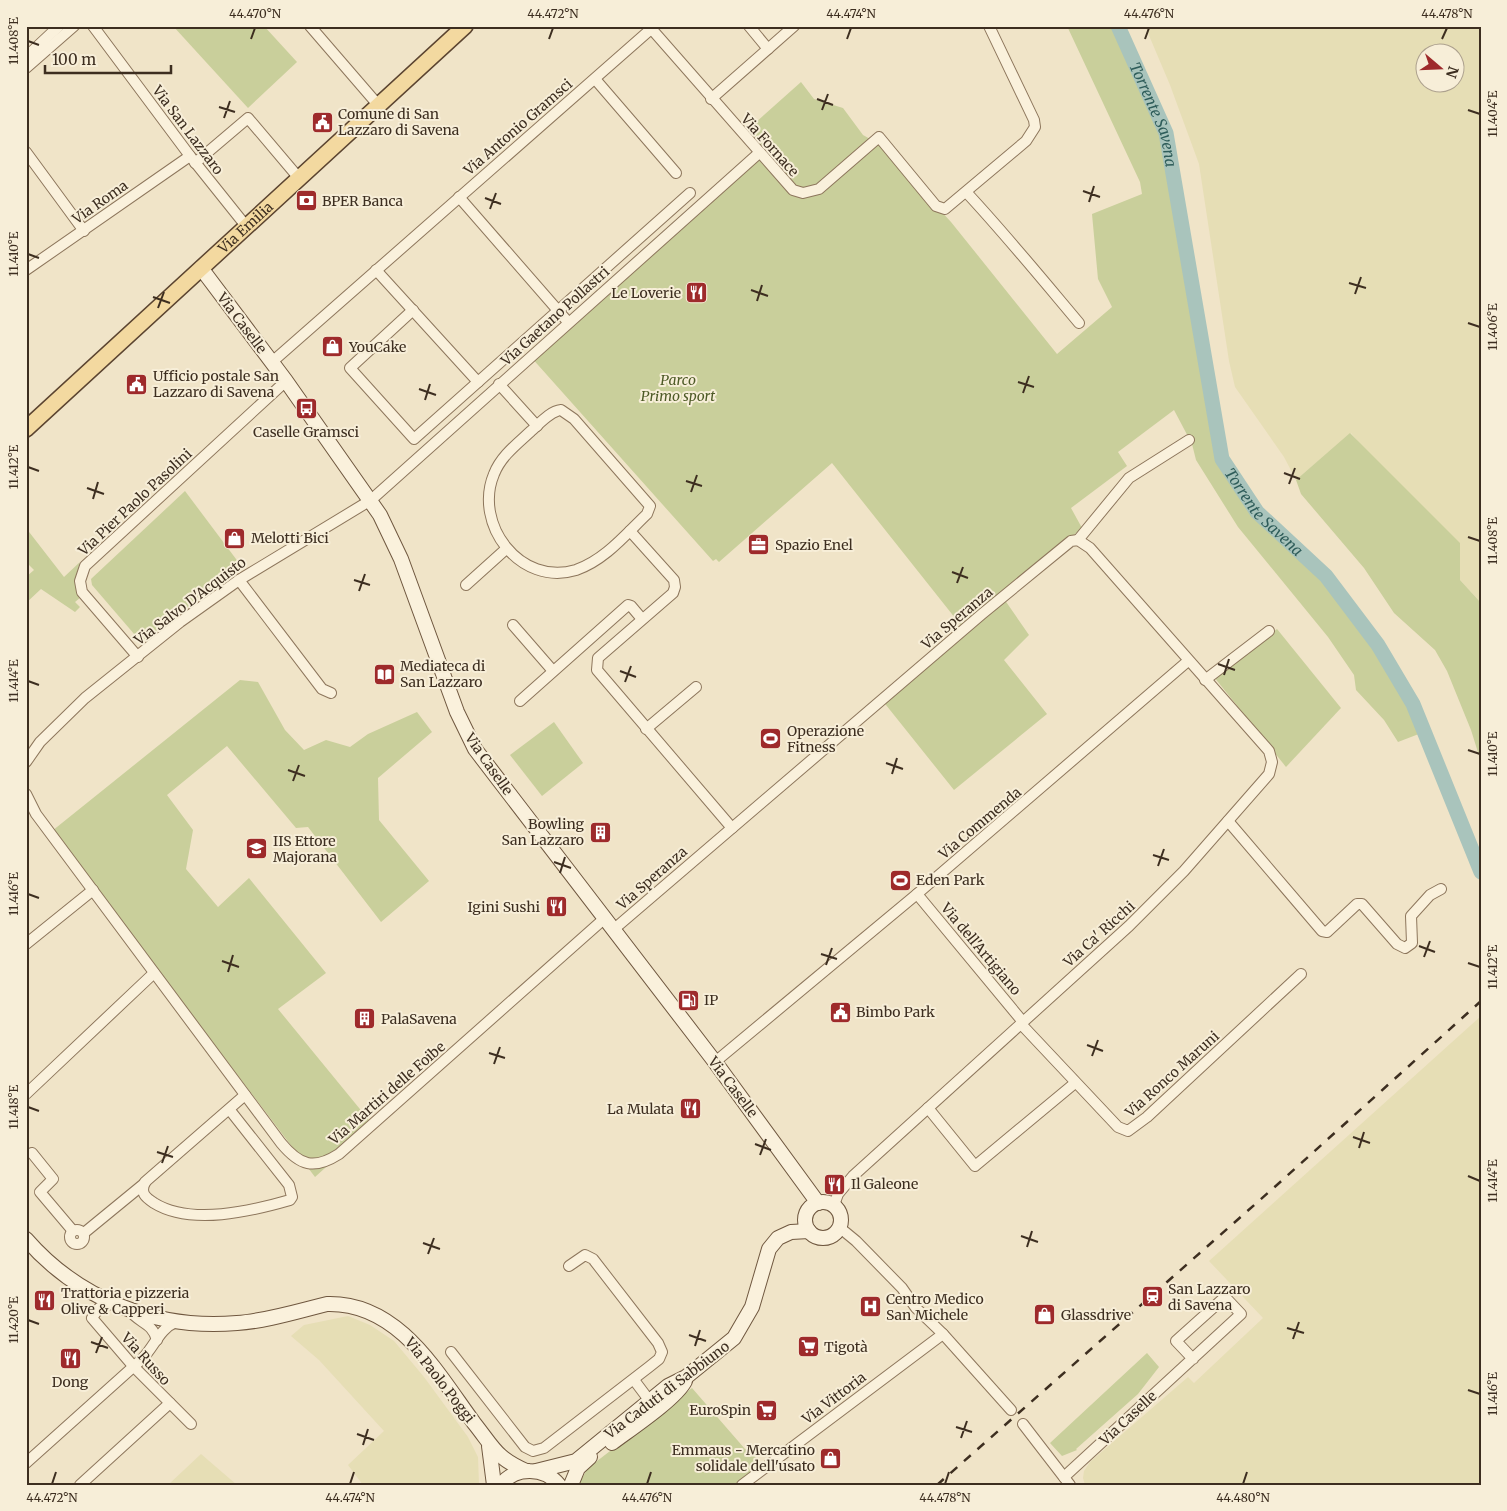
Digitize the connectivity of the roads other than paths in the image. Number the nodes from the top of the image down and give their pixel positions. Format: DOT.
graph roads {
  1 [pos="59,26"];
  2 [pos="74,26"];
  3 [pos="92,26"];
  4 [pos="310,26"];
  5 [pos="465,26"];
  6 [pos="749,26"];
  7 [pos="794,26"];
  8 [pos="989,26"];
  9 [pos="650,27"];
  10 [pos="768,49"];
  11 [pos="26,57"];
  12 [pos="26,68"];
  13 [pos="595,79"];
  14 [pos="711,99"];
  15 [pos="379,106"];
  16 [pos="26,152"];
  17 [pos="758,153"];
  18 [pos="192,160"];
  19 [pos="676,173"];
  20 [pos="298,178"];
  21 [pos="690,193"];
  22 [pos="967,193"];
  23 [pos="459,197"];
  24 [pos="246,226"];
  25 [pos="84,231"];
  26 [pos="201,268"];
  27 [pos="27,269"];
  28 [pos="376,270"];
  29 [pos="413,310"];
  30 [pos="559,310"];
  31 [pos="568,322"];
  32 [pos="1079,323"];
  33 [pos="272,362"];
  34 [pos="286,381"];
  35 [pos="478,382"];
  36 [pos="499,384"];
  37 [pos="537,426"];
  38 [pos="26,429"];
  39 [pos="1188,440"];
  40 [pos="371,500"];
  41 [pos="630,531"];
  42 [pos="1078,540"];
  43 [pos="506,549"];
  44 [pos="239,580"];
  45 [pos="466,585"];
  46 [pos="642,619"];
  47 [pos="513,625"];
  48 [pos="1269,631"];
  49 [pos="138,657"];
  50 [pos="1188,661"];
  51 [pos="553,672"];
  52 [pos="1205,680"];
  53 [pos="696,687"];
  54 [pos="331,693"];
  55 [pos="520,701"];
  56 [pos="646,729"];
  57 [pos="40,742"];
  58 [pos="26,749"];
  59 [pos="26,762"];
  60 [pos="26,794"];
  61 [pos="26,805"];
  62 [pos="36,814"];
  63 [pos="1228,821"];
  64 [pos="732,828"];
  65 [pos="1441,889"];
  66 [pos="93,890"];
  67 [pos="917,894"];
  68 [pos="609,924"];
  69 [pos="26,944"];
  70 [pos="154,973"];
  71 [pos="1301,974"];
  72 [pos="1022,1023"];
  73 [pos="715,1062"];
  74 [pos="1075,1083"];
  75 [pos="26,1094"];
  76 [pos="245,1095"];
  77 [pos="928,1108"];
  78 [pos="229,1109"];
  79 [pos="32,1153"];
  80 [pos="145,1182"];
  81 [pos="818,1203"];
  82 [pos="834,1205"];
  83 [pos="807,1215"];
  84 [pos="840,1227"];
  85 [pos="790,1232"];
  86 [pos="809,1232"];
  87 [pos="26,1239"];
  88 [pos="569,1266"];
  89 [pos="99,1308"];
  90 [pos="129,1310"];
  91 [pos="176,1322"];
  92 [pos="943,1334"];
  93 [pos="157,1340"];
  94 [pos="451,1352"];
  95 [pos="1193,1359"];
  96 [pos="134,1367"];
  97 [pos="686,1377"];
  98 [pos="634,1380"];
  99 [pos="649,1400"];
  100 [pos="170,1404"];
  101 [pos="1010,1410"];
  102 [pos="191,1424"];
  103 [pos="1023,1424"];
  104 [pos="489,1446"];
  105 [pos="26,1463"];
  106 [pos="531,1471"];
  107 [pos="1066,1481"];
  108 [pos="80,1485"];
  109 [pos="494,1485"];
  110 [pos="501,1485"];
  111 [pos="559,1485"];
  112 [pos="571,1485"];
  113 [pos="742,1485"];
  1 -- 11 [label="street"];
  2 -- 12 [label="street"];
  3 -- 18 [label="street, Via San Lazzaro"];
  4 -- 15 [label="street"];
  5 -- 15 [label="main road, Via Emilia"];
  6 -- 10 [label="street"];
  7 -- 10 [label="street"];
  8 -- 22 [label="street, Via Fornace"];
  9 -- 13 [label="street, Via Antonio Gramsci"];
  9 -- 14 [label="street, Via Fornace"];
  10 -- 14 [label="street"];
  13 -- 19 [label="street"];
  13 -- 23 [label="street, Via Antonio Gramsci"];
  14 -- 17 [label="street, Via Fornace"];
  15 -- 20 [label="main road, Via Emilia"];
  16 -- 25 [label="street"];
  17 -- 22 [label="street, Via Fornace"];
  17 -- 31 [label="street, Via Gaetano Pollastri"];
  18 -- 20 [label="street, Via Roma"];
  18 -- 24 [label="street, Via San Lazzaro"];
  18 -- 25 [label="street, Via Roma"];
  20 -- 24 [label="main road, Via Emilia"];
  21 -- 30 [label="street"];
  22 -- 32 [label="street"];
  23 -- 28 [label="street, Via Antonio Gramsci"];
  23 -- 30 [label="street"];
  24 -- 26 [label="main road, Via Emilia"];
  25 -- 27 [label="street, Via Roma"];
  26 -- 33 [label="street, Via Caselle"];
  26 -- 38 [label="main road, Via Emilia"];
  28 -- 29 [label="street"];
  28 -- 33 [label="street, Via Antonio Gramsci"];
  29 -- 35 [label="street"];
  29 -- 35 [label="street"];
  30 -- 31 [label="street"];
  30 -- 35 [label="street"];
  31 -- 36 [label="street, Via Gaetano Pollastri"];
  33 -- 34 [label="street, Via Caselle"];
  34 -- 40 [label="street, Via Caselle"];
  34 -- 49 [label="street, Via Pier Paolo Pasolini"];
  36 -- 37 [label="street"];
  36 -- 40 [label="street, Via Gaetano Pollastri"];
  37 -- 41 [label="street"];
  37 -- 43 [label="street"];
  39 -- 42 [label="street"];
  40 -- 44 [label="street, Via Salvo D'Acquisto"];
  40 -- 68 [label="street, Via Caselle"];
  41 -- 43 [label="street"];
  41 -- 46 [label="street"];
  42 -- 50 [label="street"];
  42 -- 64 [label="street, Via Speranza"];
  43 -- 45 [label="street"];
  44 -- 49 [label="street, Via Salvo D'Acquisto"];
  44 -- 54 [label="street"];
  46 -- 51 [label="street"];
  46 -- 56 [label="street"];
  47 -- 51 [label="street"];
  48 -- 52 [label="street"];
  49 -- 57 [label="street, Via Salvo D'Acquisto"];
  50 -- 52 [label="street"];
  50 -- 67 [label="street, Via Commenda"];
  51 -- 55 [label="street"];
  52 -- 63 [label="street, Via Ca' Ricchi"];
  53 -- 56 [label="street"];
  56 -- 64 [label="street"];
  57 -- 58 [label="street"];
  57 -- 59 [label="street"];
  60 -- 62 [label="street, Via Martiri delle Foibe"];
  61 -- 62 [label="street, Via Martiri delle Foibe"];
  62 -- 66 [label="street, Via Martiri delle Foibe"];
  63 -- 65 [label="street"];
  63 -- 72 [label="street, Via Ca' Ricchi"];
  64 -- 68 [label="street, Via Speranza"];
  66 -- 69 [label="street"];
  66 -- 70 [label="street, Via Martiri delle Foibe"];
  67 -- 72 [label="street, Via dell'Artigiano"];
  67 -- 73 [label="street, Via Commenda"];
  68 -- 73 [label="street, Via Caselle"];
  68 -- 76 [label="street, Via Martiri delle Foibe"];
  70 -- 75 [label="street"];
  70 -- 76 [label="street, Via Martiri delle Foibe"];
  71 -- 74 [label="street, Via Ronco Maruni"];
  72 -- 74 [label="street, Via Ronco Maruni"];
  72 -- 77 [label="street, Via Ca' Ricchi"];
  73 -- 81 [label="street, Via Caselle"];
  74 -- 77 [label="street"];
  76 -- 78 [label="street"];
  77 -- 82 [label="street, Via Ca' Ricchi"];
  78 -- 80 [label="street"];
  78 -- 80 [label="street"];
  79 -- 80 [label="street"];
  81 -- 82 [label="street"];
  81 -- 83 [label="street"];
  82 -- 84 [label="street"];
  83 -- 85 [label="street, Via Caduti di Sabbiuno"];
  83 -- 86 [label="street"];
  84 -- 86 [label="street"];
  84 -- 92 [label="street"];
  85 -- 86 [label="street"];
  85 -- 97 [label="street, Via Caduti di Sabbiuno"];
  87 -- 90 [label="street, Via Paolo Poggi"];
  88 -- 98 [label="street"];
  89 -- 96 [label="street, Via Russo"];
  90 -- 91 [label="street, Via Paolo Poggi"];
  90 -- 93 [label="street"];
  91 -- 93 [label="street"];
  91 -- 104 [label="street, Via Paolo Poggi"];
  92 -- 101 [label="street"];
  92 -- 113 [label="street, Via Vittoria"];
  93 -- 96 [label="street"];
  94 -- 98 [label="street"];
  95 -- 95 [label="street, Via Caselle"];
  95 -- 107 [label="street, Via Caselle"];
  96 -- 100 [label="street, Via Russo"];
  96 -- 105 [label="street"];
  97 -- 99 [label="street, Via Caduti di Sabbiuno"];
  97 -- 112 [label="street"];
  98 -- 99 [label="street"];
  99 -- 106 [label="street, Via Caduti di Sabbiuno"];
  100 -- 102 [label="street, Via Russo"];
  100 -- 108 [label="street"];
  103 -- 107 [label="street, Via Caselle"];
  104 -- 106 [label="street"];
  104 -- 109 [label="street"];
  106 -- 110 [label="street, Via Caduti di Sabbiuno"];
  106 -- 111 [label="street"];
}
